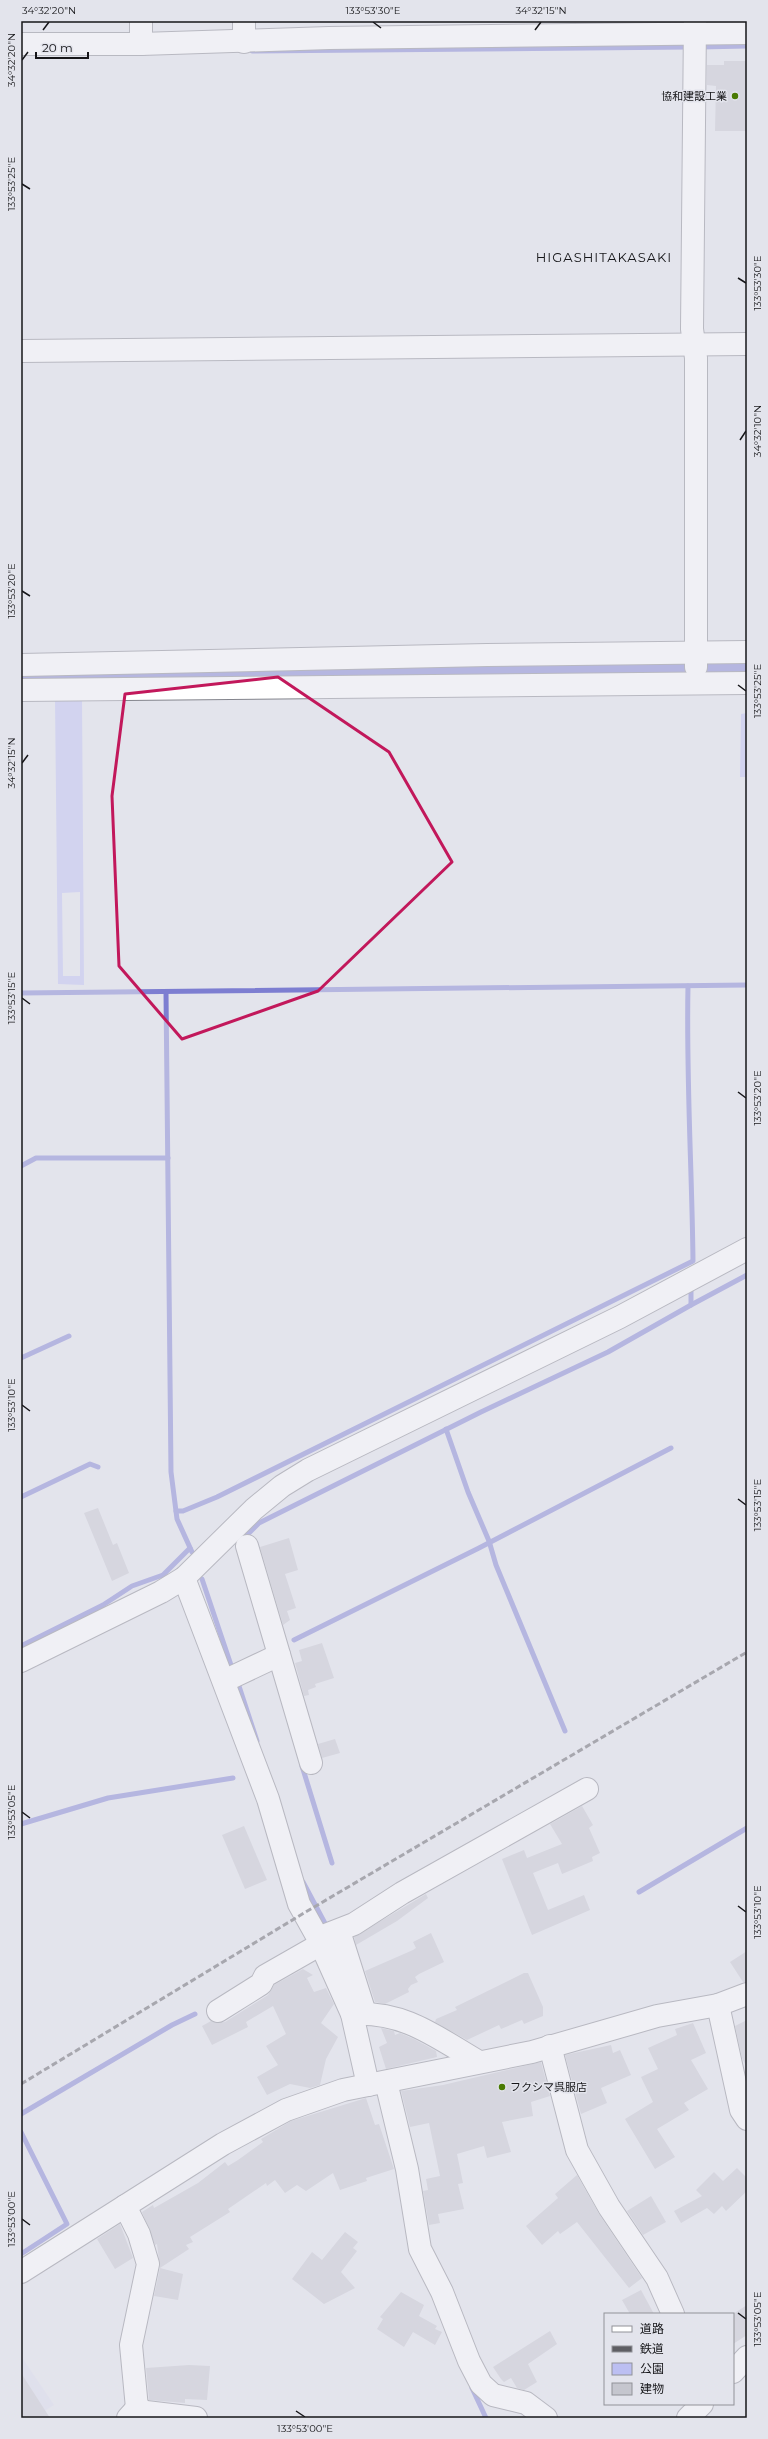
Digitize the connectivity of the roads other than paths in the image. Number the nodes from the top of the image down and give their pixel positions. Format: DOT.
graph roads {
  1 [pos="141,21"];
  2 [pos="490,28"];
  3 [pos="608,28"];
  4 [pos="329,29"];
  5 [pos="371,29"];
  6 [pos="443,29"];
  7 [pos="244,31"];
  8 [pos="747,33"];
  9 [pos="694,38"];
  10 [pos="21,44"];
  11 [pos="141,44"];
  12 [pos="747,344"];
  13 [pos="21,351"];
  14 [pos="696,351"];
  15 [pos="747,652"];
  16 [pos="21,665"];
  17 [pos="696,668"];
  18 [pos="747,683"];
  19 [pos="21,690"];
  20 [pos="747,1249"];
  21 [pos="247,1546"];
  22 [pos="184,1578"];
  23 [pos="274,1658"];
  24 [pos="21,1661"];
  25 [pos="231,1678"];
  26 [pos="311,1764"];
  27 [pos="587,1789"];
  28 [pos="327,1936"];
  29 [pos="747,1994"];
  30 [pos="718,2005"];
  31 [pos="218,2011"];
  32 [pos="358,2014"];
  33 [pos="550,2046"];
  34 [pos="479,2062"];
  35 [pos="377,2083"];
  36 [pos="747,2119"];
  37 [pos="125,2206"];
  38 [pos="21,2272"];
  39 [pos="673,2313"];
  40 [pos="747,2357"];
  41 [pos="734,2371"];
  42 [pos="132,2413"];
  43 [pos="196,2418"];
  44 [pos="546,2418"];
  1 -- 11 [label="street"];
  2 -- 3 [label="street"];
  2 -- 6 [label="street"];
  3 -- 9 [label="street"];
  4 -- 5 [label="street"];
  4 -- 7 [label="street"];
  5 -- 6 [label="street"];
  7 -- 11 [label="street"];
  8 -- 9 [label="street"];
  9 -- 14 [label="street"];
  10 -- 11 [label="street"];
  12 -- 14 [label="street"];
  13 -- 14 [label="street"];
  14 -- 17 [label="street"];
  15 -- 17 [label="street"];
  16 -- 17 [label="street"];
  17 -- 18 [label="street"];
  17 -- 19 [label="street"];
  20 -- 22 [label="street"];
  21 -- 23 [label="street"];
  22 -- 24 [label="street"];
  22 -- 25 [label="street"];
  23 -- 25 [label="street"];
  23 -- 26 [label="street"];
  25 -- 28 [label="street"];
  27 -- 28 [label="street"];
  28 -- 31 [label="street"];
  28 -- 32 [label="street"];
  29 -- 30 [label="street"];
  30 -- 33 [label="street"];
  30 -- 36 [label="street"];
  32 -- 34 [label="street"];
  32 -- 35 [label="street"];
  33 -- 34 [label="street"];
  33 -- 39 [label="street"];
  34 -- 35 [label="street"];
  35 -- 37 [label="street"];
  35 -- 44 [label="street"];
  37 -- 38 [label="street"];
  37 -- 42 [label="street"];
  40 -- 41 [label="street"];
  42 -- 43 [label="street"];
}
